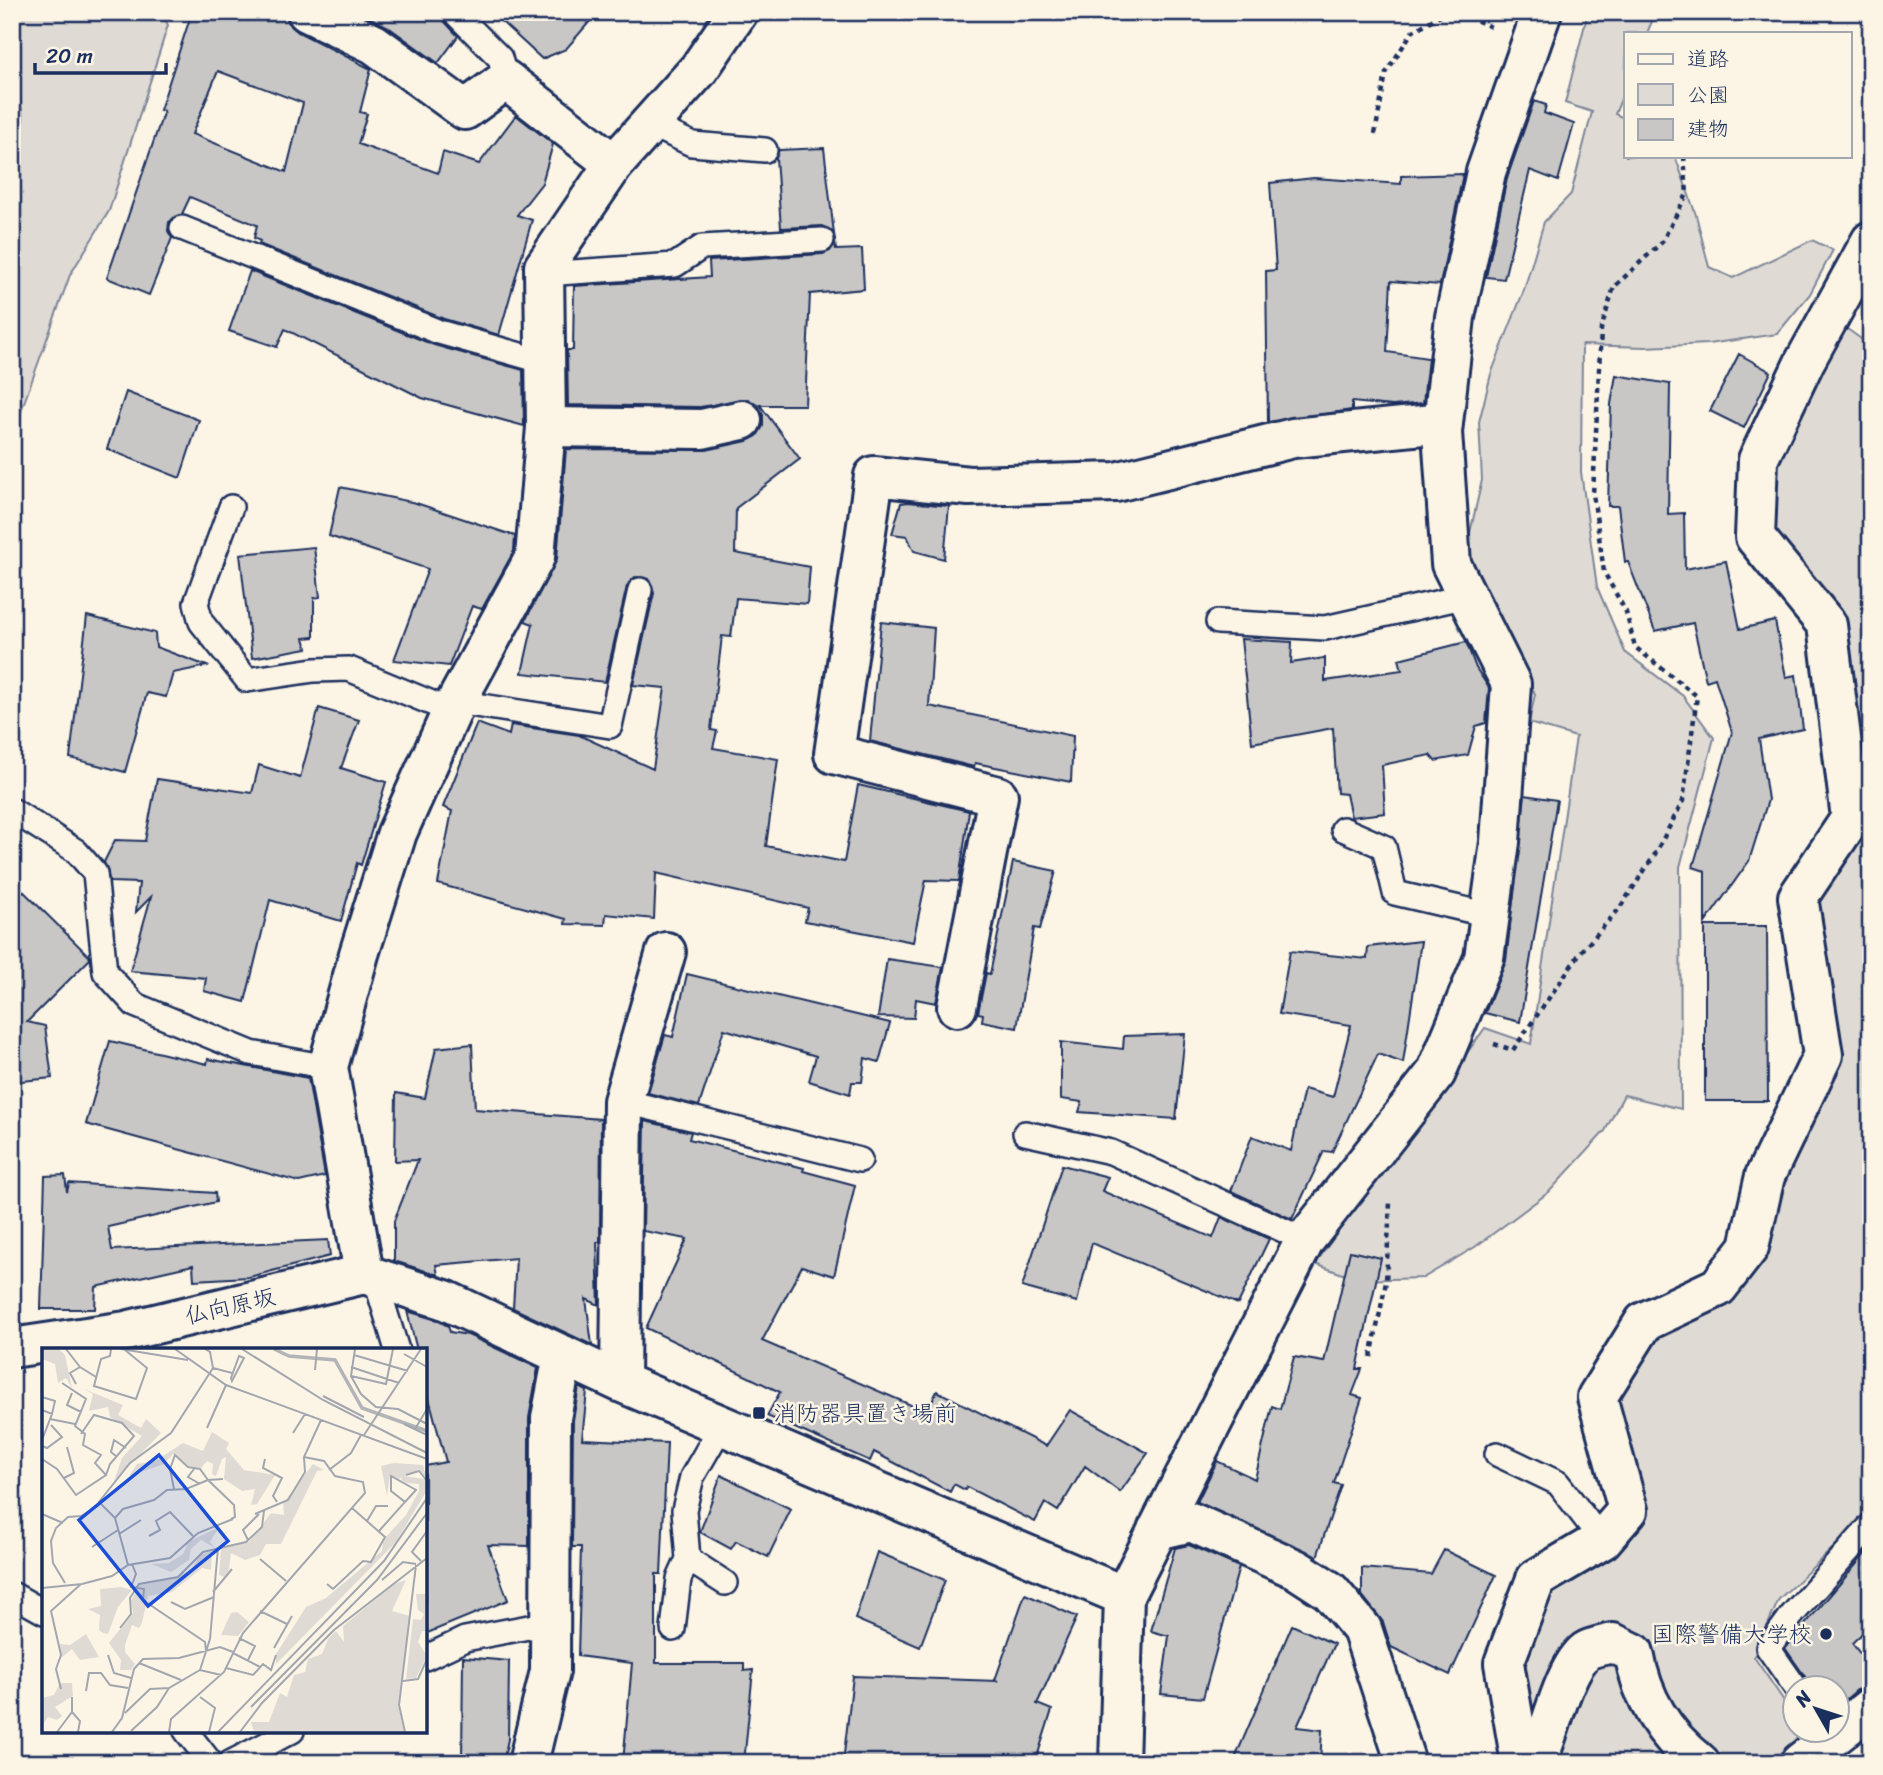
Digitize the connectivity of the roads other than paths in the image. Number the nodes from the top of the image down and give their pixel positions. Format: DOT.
graph roads {
  1 [pos="307,12"];
  2 [pos="454,12"];
  3 [pos="738,12"];
  4 [pos="1531,16"];
  5 [pos="506,80"];
  6 [pos="650,124"];
  7 [pos="765,150"];
  8 [pos="614,164"];
  9 [pos="182,228"];
  10 [pos="822,240"];
  11 [pos="1871,241"];
  12 [pos="544,274"];
  13 [pos="545,362"];
  14 [pos="742,421"];
  15 [pos="1443,423"];
  16 [pos="546,428"];
  17 [pos="231,507"];
  18 [pos="639,590"];
  19 [pos="1467,596"];
  20 [pos="1218,622"];
  21 [pos="453,706"];
  22 [pos="12,810"];
  23 [pos="1343,829"];
  24 [pos="1489,915"];
  25 [pos="666,952"];
  26 [pos="957,1007"];
  27 [pos="328,1067"];
  28 [pos="623,1101"];
  29 [pos="1025,1133"];
  30 [pos="860,1160"];
  31 [pos="1305,1240"];
  32 [pos="370,1276"];
  33 [pos="396,1348"];
  34 [pos="13,1352"];
  35 [pos="563,1355"];
  36 [pos="620,1382"];
  37 [pos="722,1426"];
  38 [pos="1497,1454"];
  39 [pos="1871,1525"];
  40 [pos="1157,1530"];
  41 [pos="1602,1540"];
  42 [pos="688,1559"];
  43 [pos="725,1583"];
  44 [pos="12,1594"];
  45 [pos="1124,1596"];
  46 [pos="42,1611"];
  47 [pos="550,1623"];
  48 [pos="673,1629"];
  49 [pos="427,1657"];
  50 [pos="1786,1674"];
  51 [pos="1871,1707"];
  52 [pos="1852,1719"];
  53 [pos="188,1733"];
  54 [pos="288,1733"];
  55 [pos="1818,1744"];
  56 [pos="211,1763"];
  57 [pos="230,1763"];
  58 [pos="528,1763"];
  59 [pos="1119,1763"];
  60 [pos="1406,1763"];
  61 [pos="1521,1763"];
  62 [pos="1536,1763"];
  63 [pos="1700,1763"];
  64 [pos="1800,1763"];
  1 -- 5 [label="street"];
  2 -- 5 [label="lane"];
  3 -- 6 [label="street"];
  4 -- 15 [label="street"];
  5 -- 8 [label="street"];
  6 -- 7 [label="lane"];
  6 -- 8 [label="street"];
  8 -- 12 [label="street"];
  9 -- 13 [label="lane"];
  10 -- 12 [label="lane"];
  11 -- 41 [label="street"];
  12 -- 13 [label="street"];
  13 -- 16 [label="street"];
  14 -- 16 [label="street"];
  15 -- 19 [label="street"];
  15 -- 26 [label="street"];
  16 -- 21 [label="street"];
  17 -- 21 [label="lane"];
  18 -- 21 [label="lane"];
  19 -- 20 [label="lane"];
  19 -- 24 [label="street"];
  21 -- 27 [label="street"];
  22 -- 27 [label="lane"];
  23 -- 24 [label="lane"];
  24 -- 31 [label="street"];
  25 -- 28 [label="street"];
  27 -- 32 [label="street"];
  28 -- 30 [label="lane"];
  28 -- 36 [label="street"];
  29 -- 31 [label="lane"];
  31 -- 40 [label="street"];
  32 -- 33 [label="lane"];
  32 -- 34 [label="street, 仏向原坂"];
  32 -- 35 [label="street"];
  35 -- 36 [label="street"];
  35 -- 47 [label="street"];
  36 -- 37 [label="street"];
  37 -- 42 [label="lane"];
  37 -- 45 [label="street"];
  38 -- 41 [label="lane"];
  39 -- 50 [label="lane"];
  40 -- 45 [label="street"];
  40 -- 60 [label="street"];
  41 -- 61 [label="street"];
  42 -- 43 [label="lane"];
  42 -- 48 [label="lane"];
  44 -- 46 [label="lane"];
  45 -- 59 [label="street"];
  47 -- 49 [label="lane"];
  47 -- 58 [label="street"];
  51 -- 52 [label="street"];
  53 -- 56 [label="lane"];
  54 -- 57 [label="lane"];
  55 -- 64 [label="street"];
  62 -- 63 [label="street"];
}
